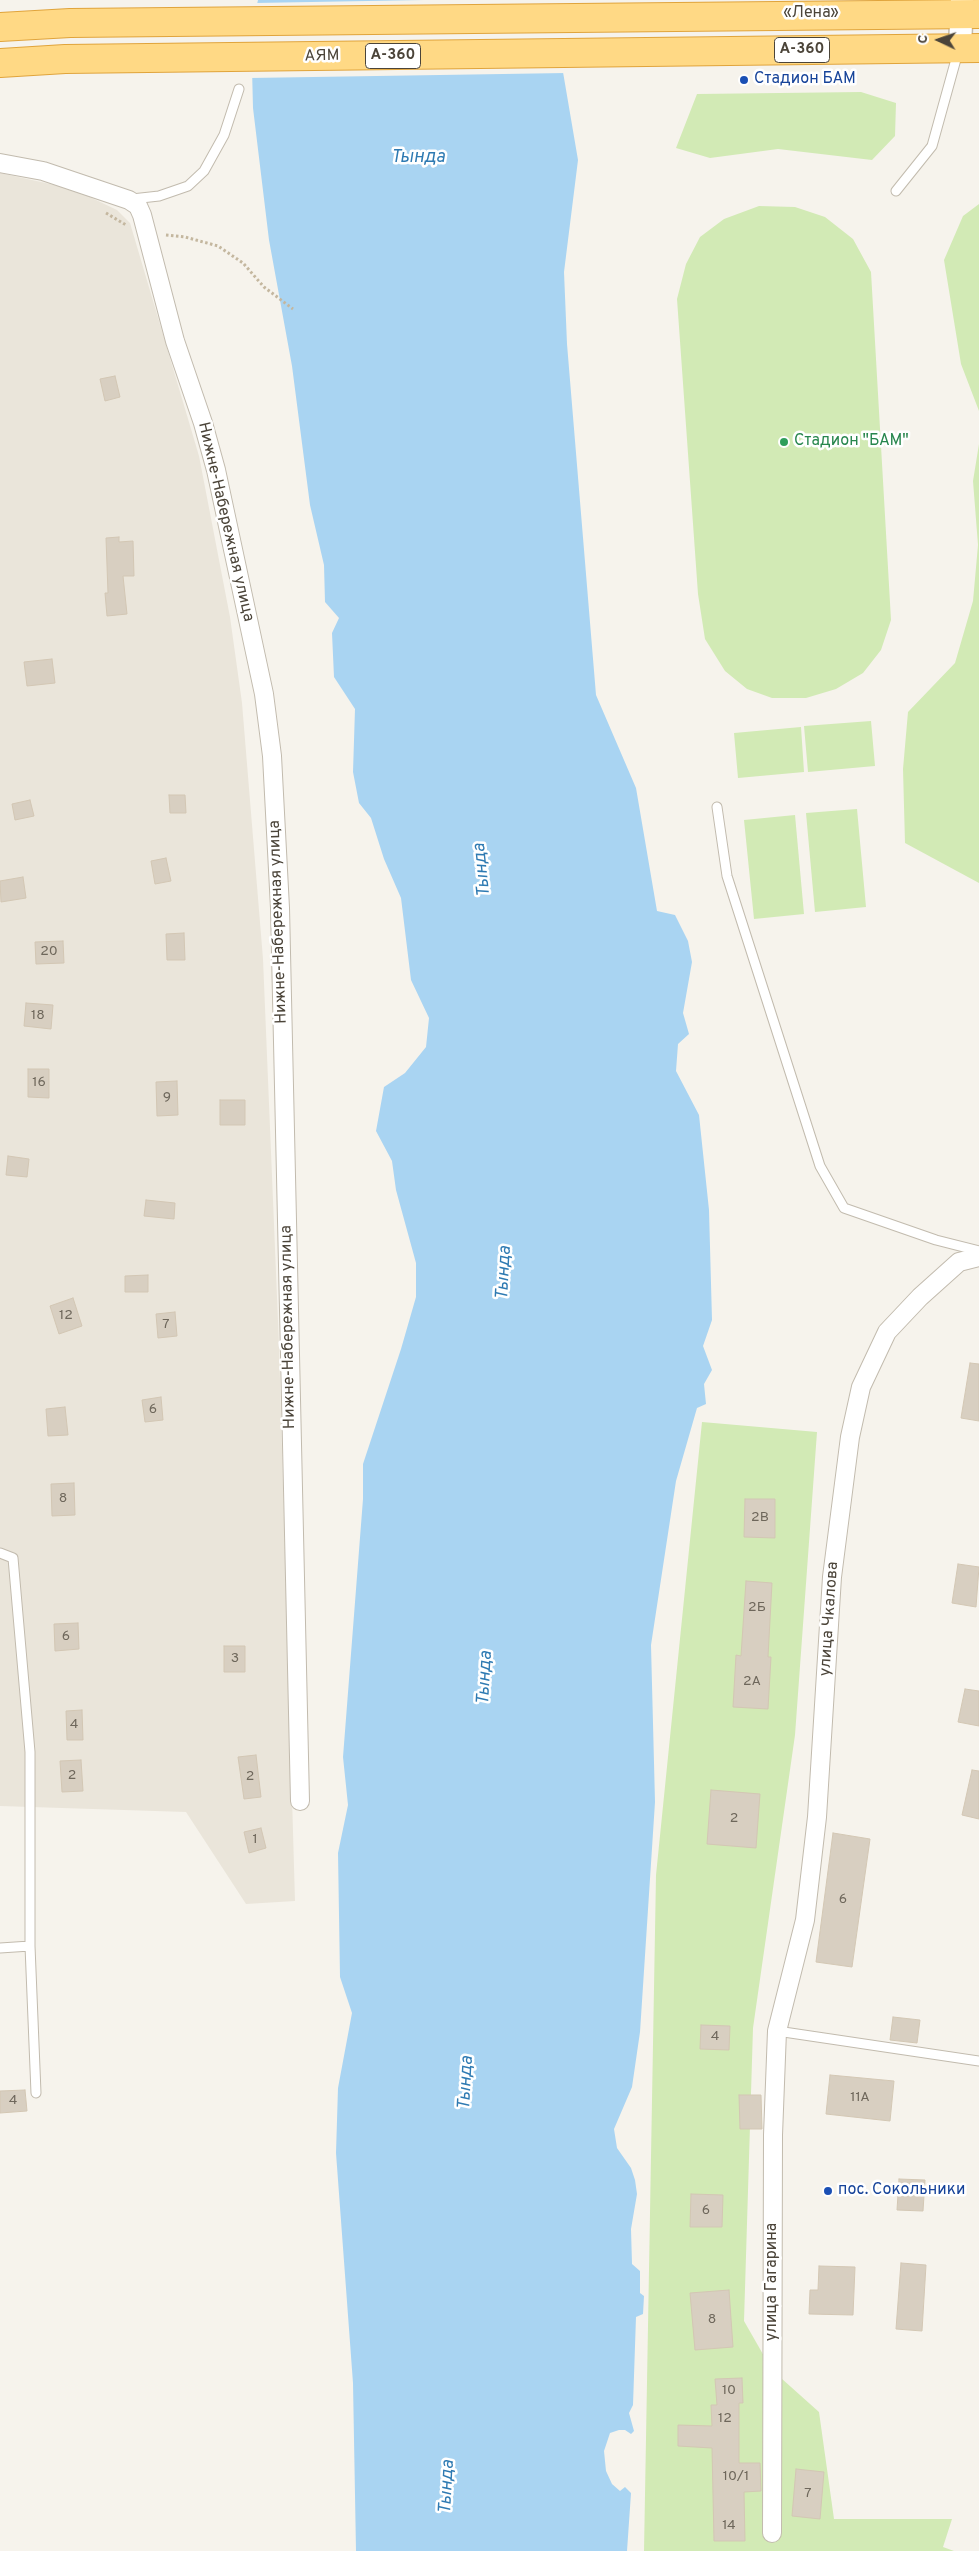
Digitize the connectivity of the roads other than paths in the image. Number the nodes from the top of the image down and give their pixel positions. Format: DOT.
graph roads {
  1 [pos="967,9"];
  2 [pos="0,27"];
  3 [pos="973,50"];
  4 [pos="0,63"];
  5 [pos="238,89"];
  6 [pos="0,163"];
  7 [pos="896,191"];
  8 [pos="129,200"];
  9 [pos="717,808"];
  10 [pos="979,1251"];
  11 [pos="979,1257"];
  12 [pos="0,1553"];
  13 [pos="300,1801"];
  14 [pos="30,1946"];
  15 [pos="0,1948"];
  16 [pos="778,2031"];
  17 [pos="979,2061"];
  18 [pos="36,2093"];
  19 [pos="772,2533"];
  1 -- 2 [label="highway, «Лена» / А-360"];
  1 -- 3 [label="street"];
  3 -- 4 [label="highway, АЯМ / А-360"];
  3 -- 7 [label="lane"];
  5 -- 8 [label="lane"];
  6 -- 8 [label="street"];
  8 -- 13 [label="street, Нижне-Набережная улица"];
  9 -- 10 [label="lane"];
  11 -- 16 [label="street, улица Чкалова"];
  12 -- 14 [label="lane"];
  14 -- 15 [label="lane"];
  14 -- 18 [label="lane"];
  16 -- 17 [label="lane"];
  16 -- 19 [label="street, улица Гагарина"];
}
